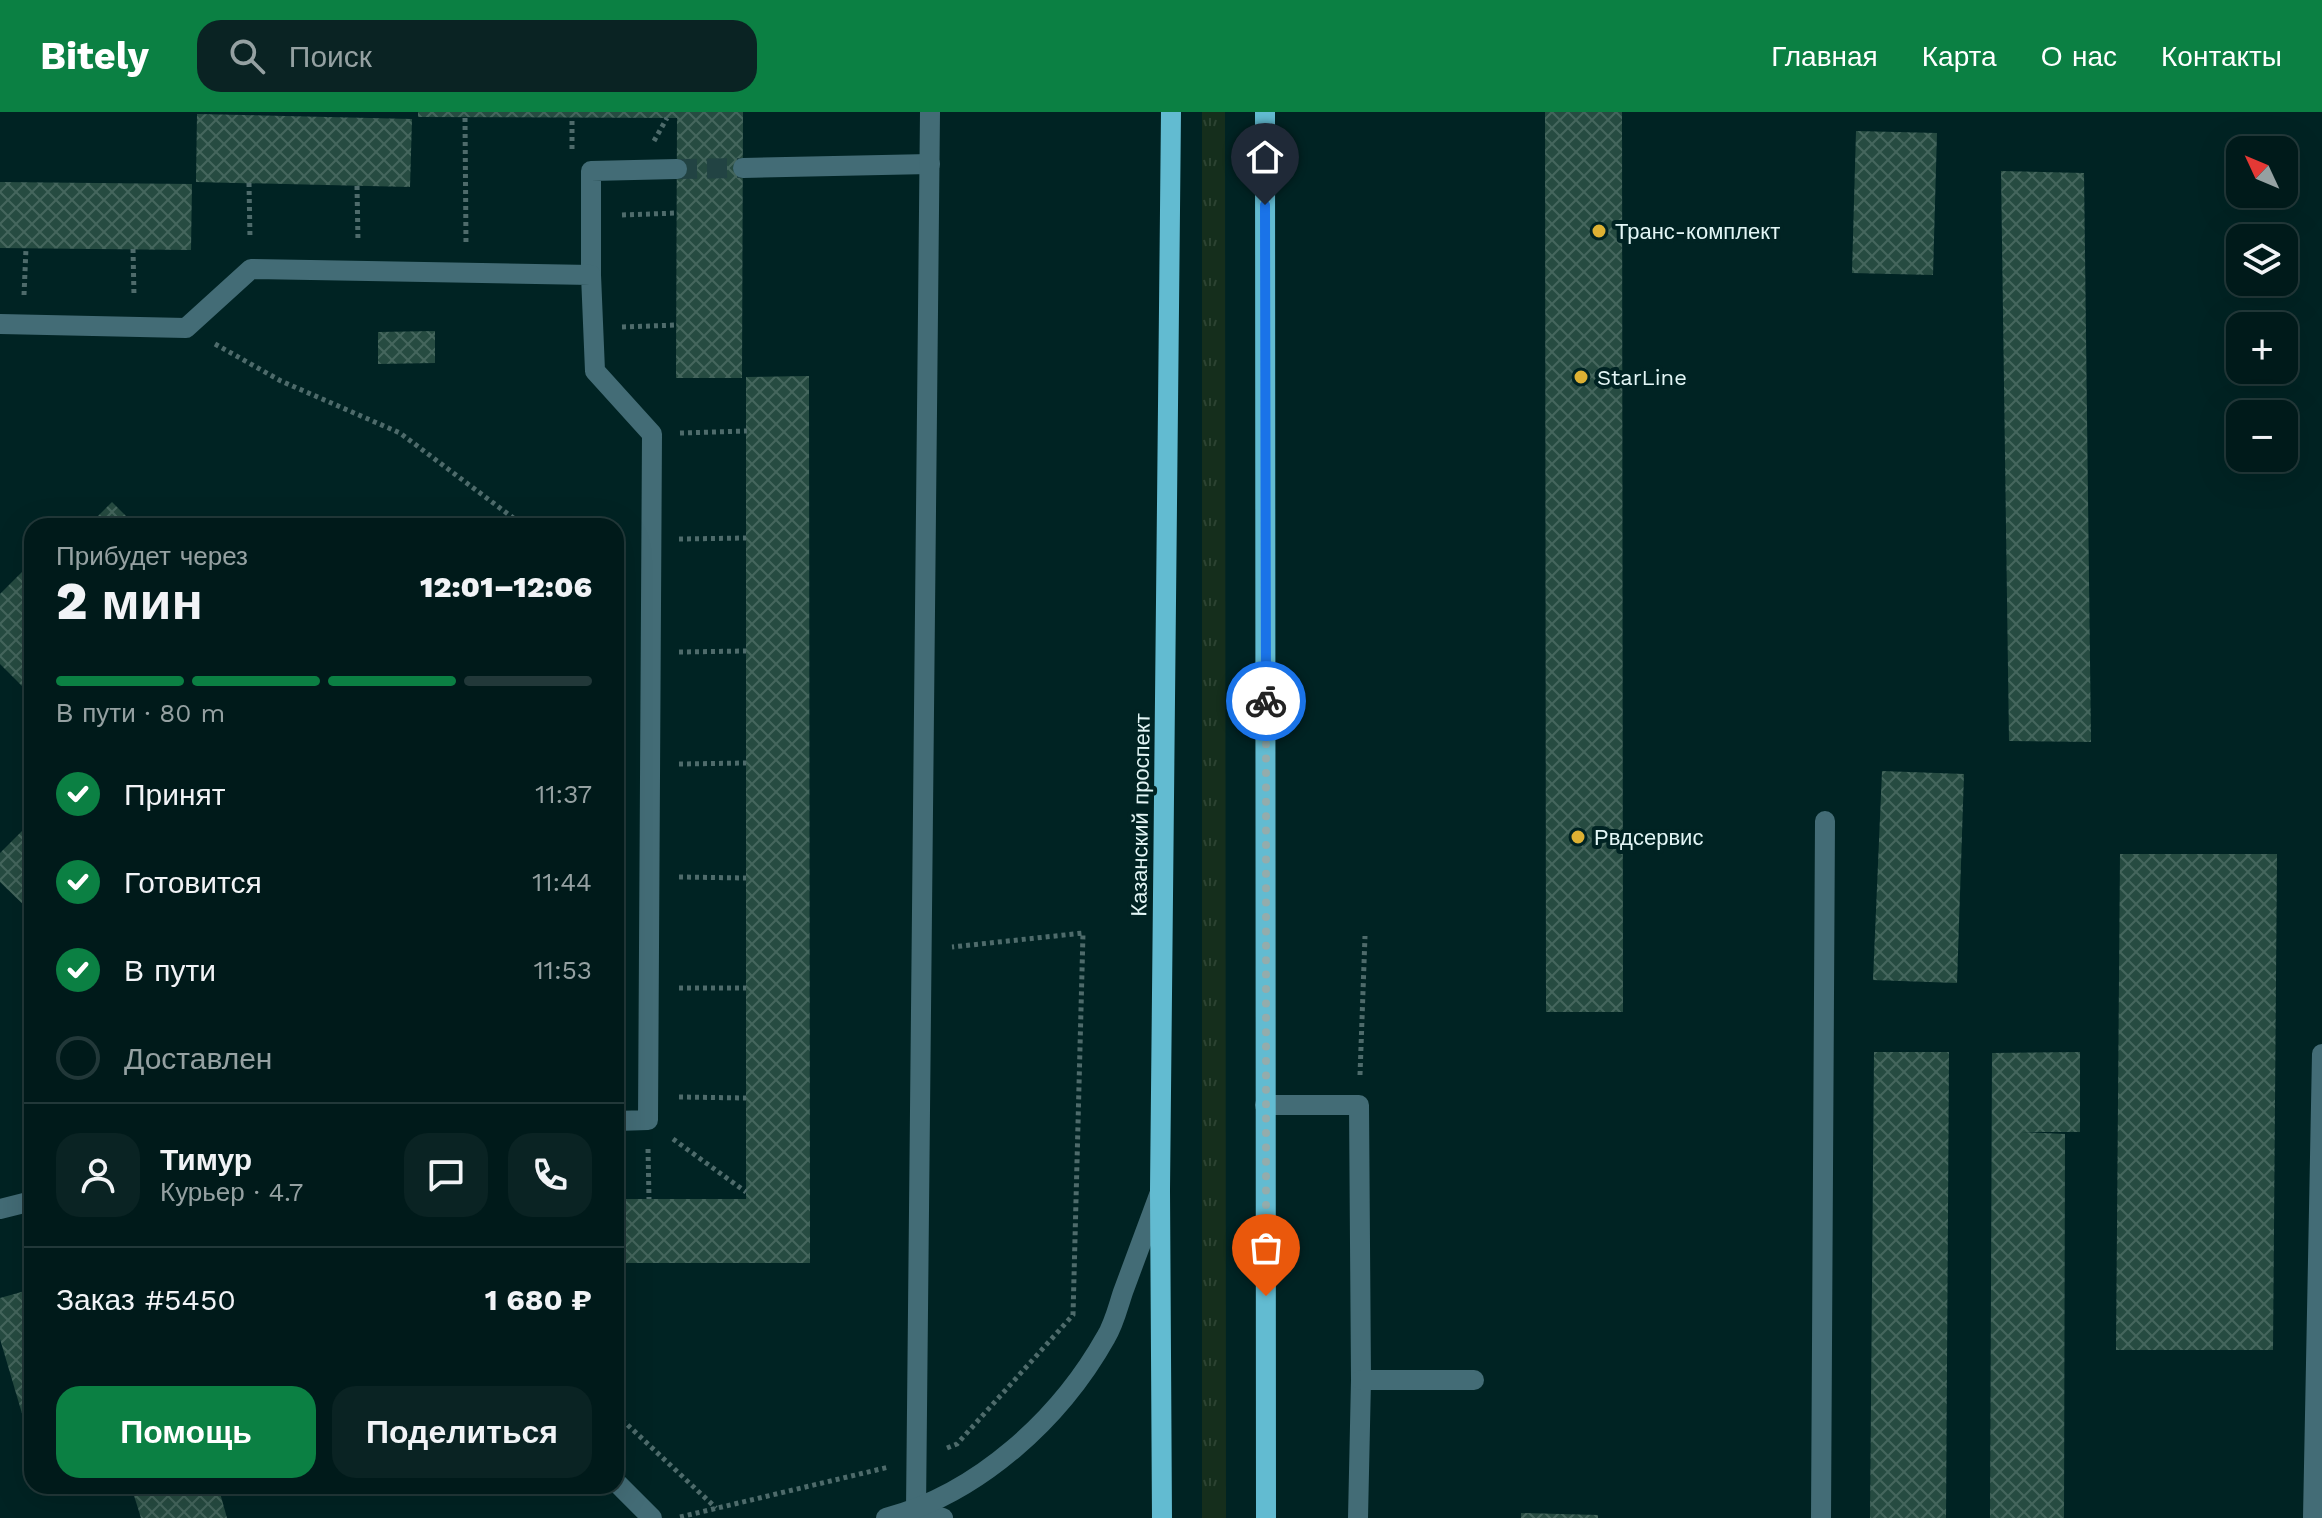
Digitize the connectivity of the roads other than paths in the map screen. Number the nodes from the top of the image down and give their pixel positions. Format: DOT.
graph roads {
  1 [pos="930,112"];
  2 [pos="1171,112"];
  3 [pos="1265,112"];
  4 [pos="930,164"];
  5 [pos="743,168"];
  6 [pos="677,169"];
  7 [pos="591,275"];
  8 [pos="0,324"];
  9 [pos="1825,821"];
  10 [pos="2322,1054"];
  11 [pos="1265,1105"];
  12 [pos="624,1121"];
  13 [pos="1160,1190"];
  14 [pos="24,1203"];
  15 [pos="0,1209"];
  16 [pos="1361,1380"];
  17 [pos="1474,1380"];
  18 [pos="624,1490"];
  19 [pos="916,1510"];
  20 [pos="652,1518"];
  21 [pos="886,1518"];
  22 [pos="943,1518"];
  23 [pos="1162,1518"];
  24 [pos="1266,1518"];
  25 [pos="1358,1518"];
  26 [pos="1821,1518"];
  27 [pos="2313,1518"];
  1 -- 4 [label="street"];
  2 -- 13 [label="main road, Казанский проспект"];
  3 -- 11 [label="main road"];
  4 -- 5 [label="street"];
  4 -- 19 [label="street"];
  6 -- 7 [label="street"];
  7 -- 8 [label="street"];
  7 -- 12 [label="street"];
  9 -- 26 [label="street"];
  10 -- 27 [label="street"];
  11 -- 16 [label="street"];
  11 -- 24 [label="main road"];
  13 -- 19 [label="street"];
  13 -- 23 [label="main road, Казанский проспект"];
  14 -- 15 [label="street"];
  16 -- 17 [label="street"];
  16 -- 25 [label="street"];
  18 -- 20 [label="street"];
  19 -- 21 [label="street"];
  19 -- 22 [label="street"];
}
